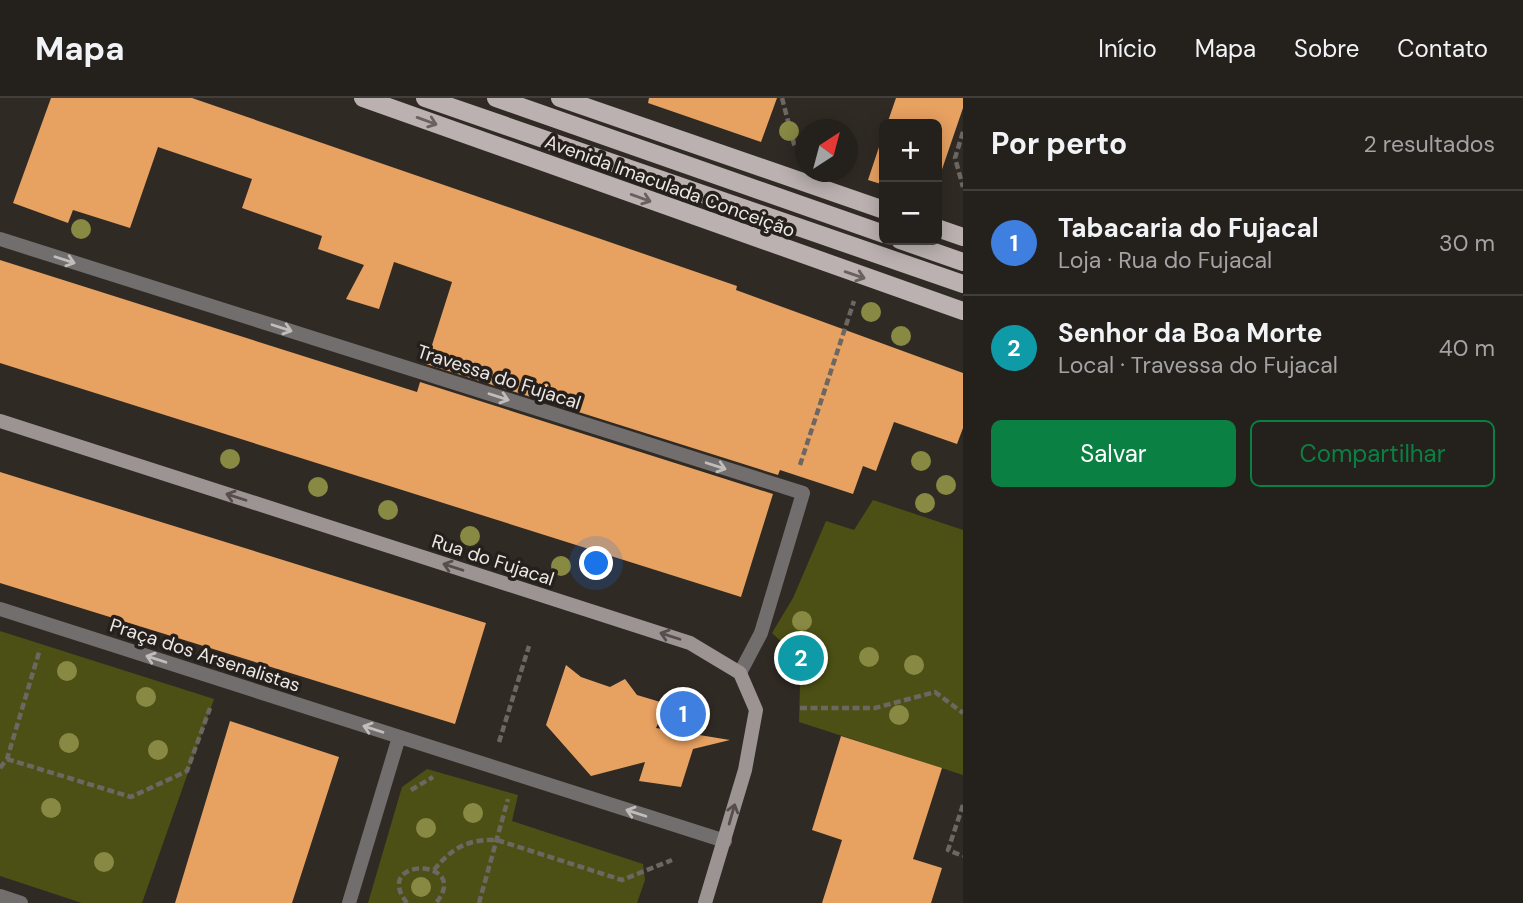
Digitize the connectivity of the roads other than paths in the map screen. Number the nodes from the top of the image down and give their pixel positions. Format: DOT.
graph roads {
  1 [pos="363,98"];
  2 [pos="425,98"];
  3 [pos="496,98"];
  4 [pos="560,98"];
  5 [pos="879,208"];
  6 [pos="942,230"];
  7 [pos="879,232"];
  8 [pos="963,237"];
  9 [pos="0,239"];
  10 [pos="914,245"];
  11 [pos="963,262"];
  12 [pos="963,284"];
  13 [pos="963,311"];
  14 [pos="0,421"];
  15 [pos="0,609"];
  16 [pos="740,673"];
  17 [pos="399,737"];
  18 [pos="725,841"];
  19 [pos="0,896"];
  20 [pos="21,903"];
  21 [pos="349,903"];
  22 [pos="705,903"];
  1 -- 13 [label="main road, Avenida Imaculada Conceição, one-way"];
  2 -- 12 [label="main road, Avenida Imaculada Conceição"];
  3 -- 7 [label="main road, Avenida Imaculada Conceição"];
  4 -- 5 [label="main road"];
  6 -- 8 [label="main road"];
  9 -- 16 [label="street, Travessa do Fujacal, one-way"];
  10 -- 11 [label="main road"];
  16 -- 14 [label="main road, Rua do Fujacal, one-way"];
  17 -- 15 [label="street, Praça dos Arsenalistas, one-way"];
  18 -- 16 [label="main road, one-way"];
  18 -- 17 [label="street, Praça dos Arsenalistas, one-way"];
  17 -- 21 [label="street"];
  18 -- 22 [label="main road"];
  19 -- 20 [label="street"];
}
